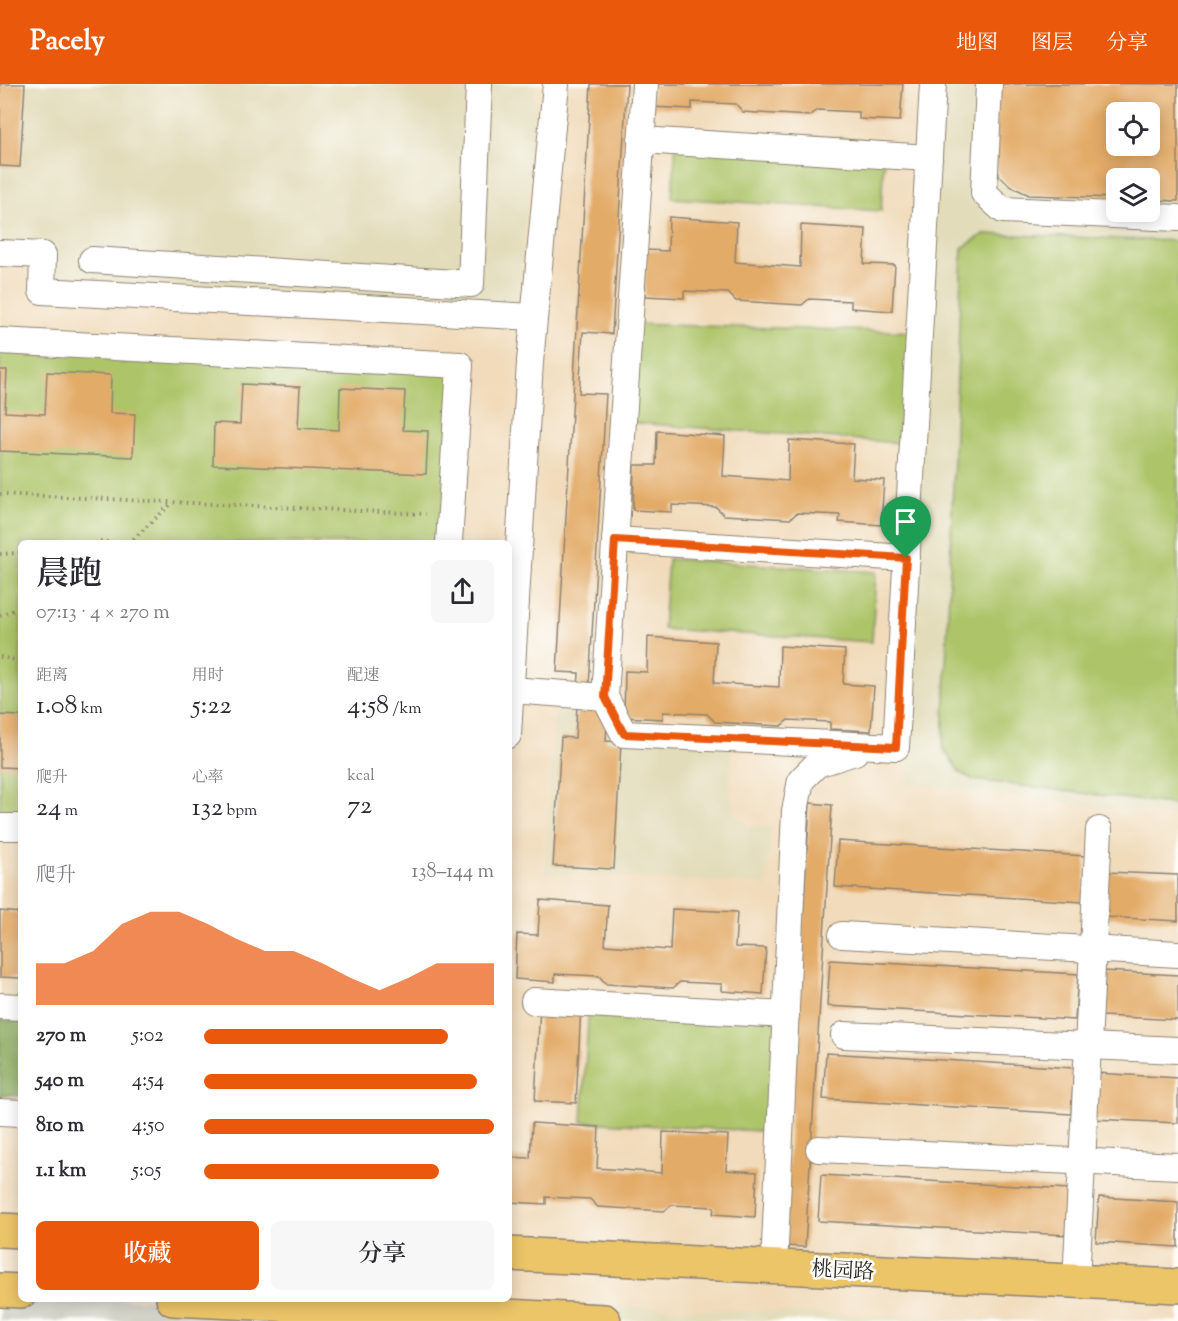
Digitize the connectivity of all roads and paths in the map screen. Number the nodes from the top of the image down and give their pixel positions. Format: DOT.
graph roads {
  1 [pos="479,84"];
  2 [pos="556,84"];
  3 [pos="645,84"];
  4 [pos="933,84"];
  5 [pos="989,84"];
  6 [pos="641,140"];
  7 [pos="929,158"];
  8 [pos="1178,218"];
  9 [pos="0,253"];
  10 [pos="92,260"];
  11 [pos="534,317"];
  12 [pos="0,341"];
  13 [pos="0,494"];
  14 [pos="172,502"];
  15 [pos="451,515"];
  16 [pos="132,540"];
  17 [pos="450,540"];
  18 [pos="615,540"];
  19 [pos="18,553"];
  20 [pos="0,554"];
  21 [pos="906,558"];
  22 [pos="18,610"];
  23 [pos="0,615"];
  24 [pos="0,657"];
  25 [pos="18,660"];
  26 [pos="512,672"];
  27 [pos="512,690"];
  28 [pos="605,697"];
  29 [pos="873,746"];
  30 [pos="0,826"];
  31 [pos="18,827"];
  32 [pos="1099,830"];
  33 [pos="842,935"];
  34 [pos="1093,949"];
  35 [pos="1178,954"];
  36 [pos="534,1001"];
  37 [pos="0,1006"];
  38 [pos="18,1008"];
  39 [pos="786,1015"];
  40 [pos="844,1035"];
  41 [pos="1088,1046"];
  42 [pos="1178,1050"];
  43 [pos="0,1112"];
  44 [pos="18,1113"];
  45 [pos="819,1149"];
  46 [pos="1082,1162"];
  47 [pos="1178,1166"];
  48 [pos="0,1230"];
  49 [pos="18,1231"];
  50 [pos="512,1254"];
  51 [pos="774,1267"];
  52 [pos="1076,1281"];
  53 [pos="1178,1286"];
  54 [pos="0,1290"];
  55 [pos="18,1291"];
  56 [pos="243,1302"];
  57 [pos="476,1312"];
  58 [pos="604,1321"];
  1 -- 10 [label="street"];
  2 -- 11 [label="street"];
  3 -- 6 [label="street"];
  4 -- 7 [label="street"];
  5 -- 8 [label="street"];
  6 -- 7 [label="street"];
  6 -- 18 [label="street"];
  7 -- 21 [label="street"];
  9 -- 11 [label="street"];
  11 -- 26 [label="street"];
  12 -- 15 [label="street"];
  13 -- 14 [label="path"];
  14 -- 15 [label="path"];
  14 -- 16 [label="path"];
  15 -- 17 [label="street"];
  18 -- 21 [label="street"];
  18 -- 28 [label="street"];
  19 -- 20 [label="path"];
  21 -- 29 [label="street"];
  22 -- 23 [label="path"];
  24 -- 25 [label="path"];
  27 -- 28 [label="street"];
  28 -- 29 [label="street"];
  29 -- 39 [label="street"];
  30 -- 31 [label="street"];
  32 -- 34 [label="street"];
  33 -- 34 [label="street"];
  34 -- 35 [label="street"];
  34 -- 41 [label="street"];
  36 -- 39 [label="street"];
  37 -- 38 [label="street"];
  39 -- 51 [label="street"];
  40 -- 41 [label="street"];
  41 -- 42 [label="street"];
  41 -- 46 [label="street"];
  43 -- 44 [label="street"];
  45 -- 46 [label="street"];
  46 -- 47 [label="street"];
  46 -- 52 [label="street"];
  48 -- 49 [label="main road"];
  50 -- 51 [label="main road, 桃园路"];
  51 -- 52 [label="main road, 桃园路"];
  52 -- 53 [label="main road, 桃园路"];
  54 -- 55 [label="main road"];
  56 -- 57 [label="main road"];
  57 -- 58 [label="main road"];
}
